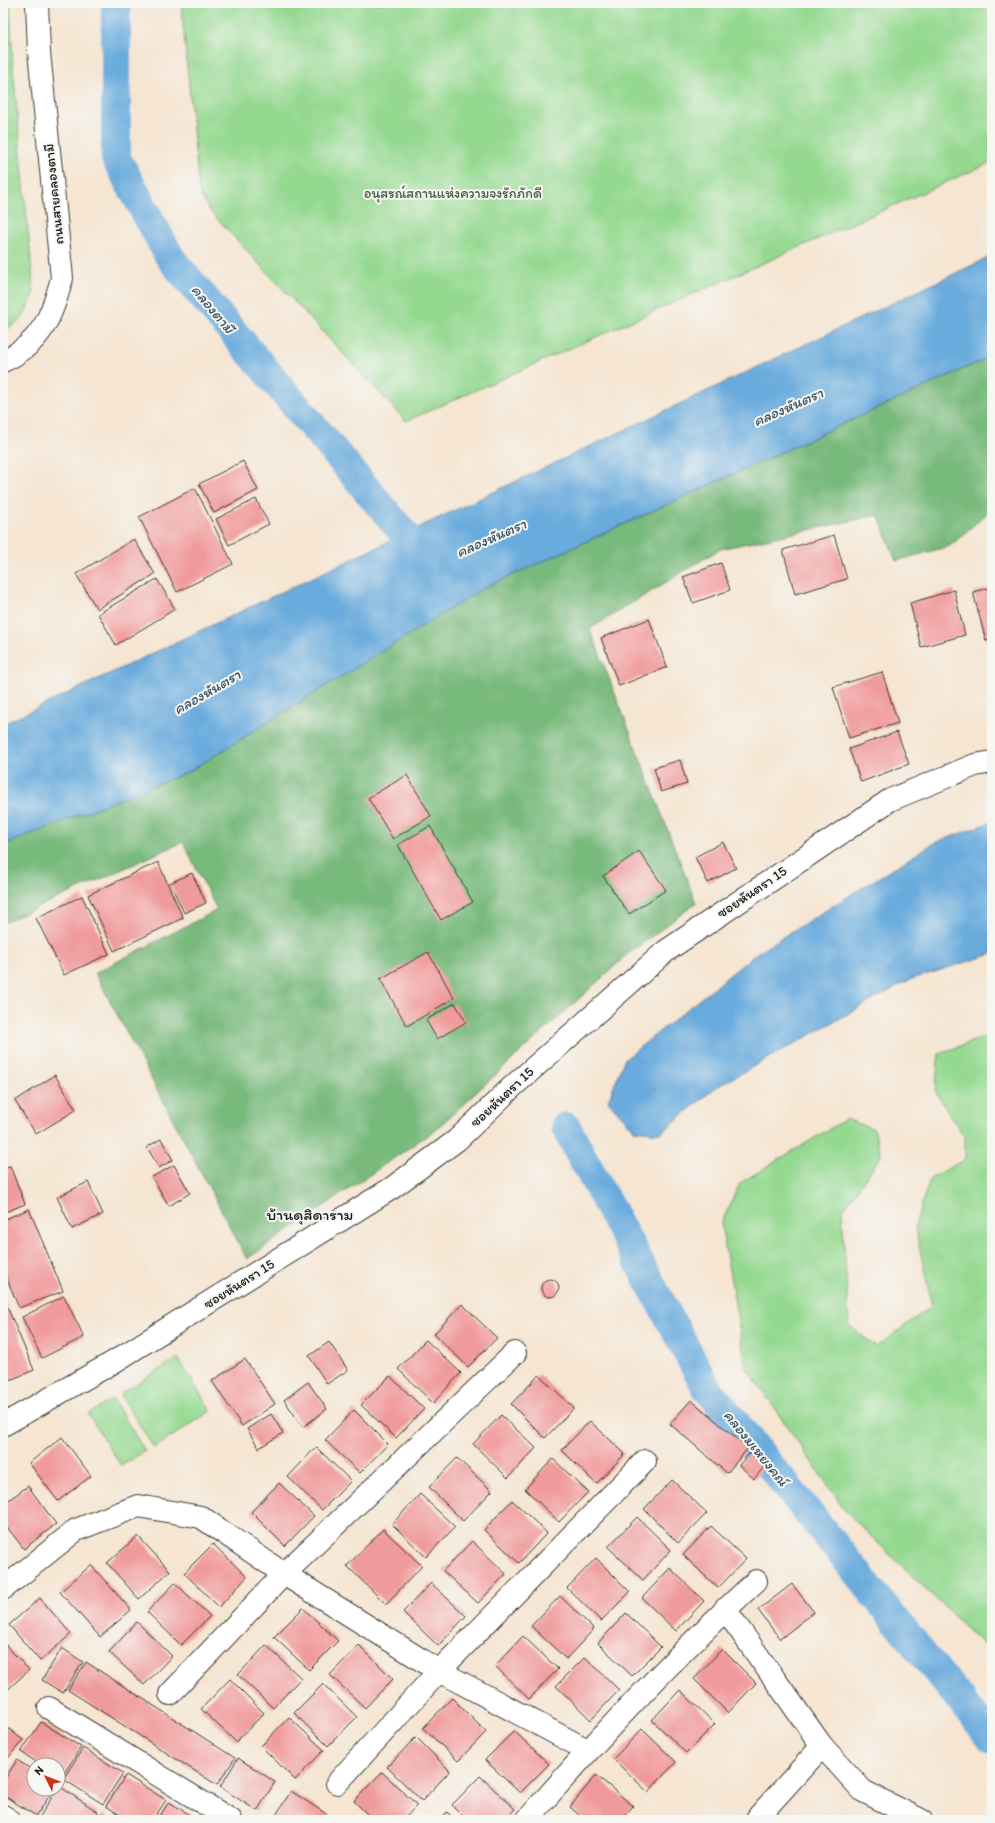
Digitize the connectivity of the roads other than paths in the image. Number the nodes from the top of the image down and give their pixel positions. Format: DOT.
graph roads {
  1 [pos="37,3"];
  2 [pos="3,361"];
  3 [pos="992,762"];
  4 [pos="515,1353"];
  5 [pos="3,1425"];
  6 [pos="645,1461"];
  7 [pos="284,1574"];
  8 [pos="756,1581"];
  9 [pos="3,1589"];
  10 [pos="726,1609"];
  11 [pos="439,1671"];
  12 [pos="170,1694"];
  13 [pos="49,1708"];
  14 [pos="822,1746"];
  15 [pos="587,1750"];
  16 [pos="337,1783"];
  17 [pos="3,1816"];
  18 [pos="758,1817"];
  19 [pos="9,1820"];
  20 [pos="229,1820"];
  21 [pos="527,1820"];
  22 [pos="921,1820"];
  1 -- 2 [label="street, ถนนสายคลองตามี"];
  3 -- 5 [label="street, ซอยหันตรา 15"];
  4 -- 7 [label="street"];
  6 -- 11 [label="street"];
  7 -- 9 [label="street"];
  7 -- 11 [label="street"];
  7 -- 12 [label="street"];
  8 -- 10 [label="street"];
  10 -- 14 [label="street"];
  10 -- 15 [label="street"];
  11 -- 15 [label="street"];
  11 -- 16 [label="street"];
  13 -- 20 [label="street"];
  14 -- 18 [label="street"];
  14 -- 22 [label="street"];
  15 -- 21 [label="street"];
  17 -- 19 [label="street"];
}
